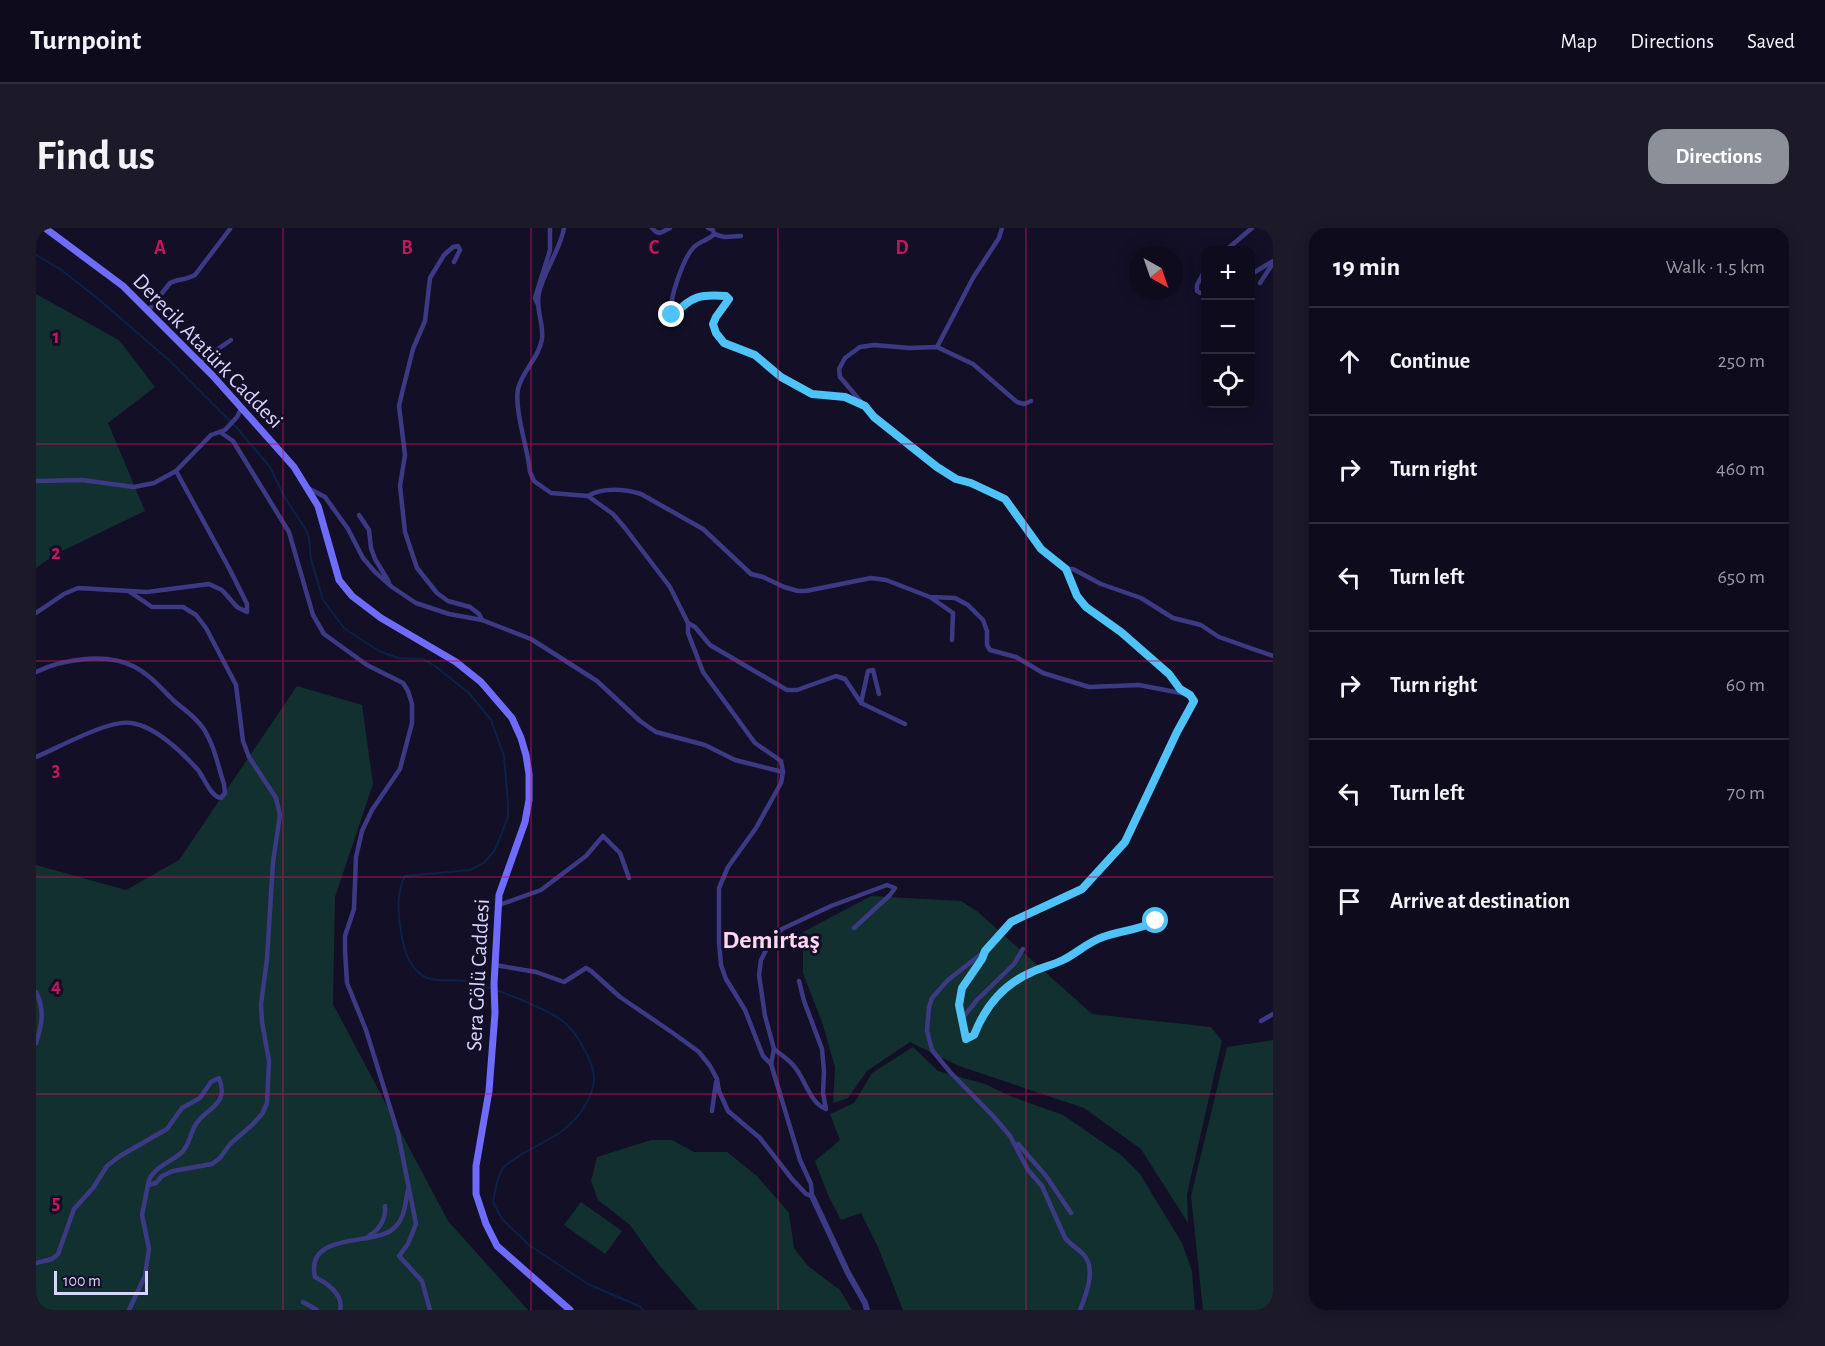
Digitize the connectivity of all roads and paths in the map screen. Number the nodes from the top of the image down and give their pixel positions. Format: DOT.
graph roads {
  1 [pos="45,228"];
  2 [pos="550,228"];
  3 [pos="564,228"];
  4 [pos="652,228"];
  5 [pos="670,228"];
  6 [pos="708,228"];
  7 [pos="1002,228"];
  8 [pos="1252,228"];
  9 [pos="230,229"];
  10 [pos="714,234"];
  11 [pos="741,236"];
  12 [pos="1231,246"];
  13 [pos="454,262"];
  14 [pos="1273,262"];
  15 [pos="1255,273"];
  16 [pos="1201,277"];
  17 [pos="1260,283"];
  18 [pos="1201,293"];
  19 [pos="538,305"];
  20 [pos="148,311"];
  21 [pos="231,340"];
  22 [pos="937,347"];
  23 [pos="199,362"];
  24 [pos="1031,401"];
  25 [pos="865,406"];
  26 [pos="241,409"];
  27 [pos="222,431"];
  28 [pos="176,471"];
  29 [pos="36,481"];
  30 [pos="307,487"];
  31 [pos="588,496"];
  32 [pos="359,515"];
  33 [pos="1066,569"];
  34 [pos="392,587"];
  35 [pos="130,592"];
  36 [pos="930,597"];
  37 [pos="36,613"];
  38 [pos="482,620"];
  39 [pos="688,623"];
  40 [pos="952,640"];
  41 [pos="1273,657"];
  42 [pos="36,672"];
  43 [pos="879,694"];
  44 [pos="1190,695"];
  45 [pos="861,703"];
  46 [pos="905,724"];
  47 [pos="36,757"];
  48 [pos="783,772"];
  49 [pos="629,878"];
  50 [pos="499,905"];
  51 [pos="1156,921"];
  52 [pos="854,928"];
  53 [pos="1023,949"];
  54 [pos="985,951"];
  55 [pos="495,965"];
  56 [pos="799,981"];
  57 [pos="36,992"];
  58 [pos="1273,1014"];
  59 [pos="961,1020"];
  60 [pos="1261,1021"];
  61 [pos="36,1043"];
  62 [pos="774,1049"];
  63 [pos="771,1064"];
  64 [pos="717,1079"];
  65 [pos="712,1111"];
  66 [pos="1010,1136"];
  67 [pos="148,1185"];
  68 [pos="408,1187"];
  69 [pos="812,1196"];
  70 [pos="385,1206"];
  71 [pos="1071,1213"];
  72 [pos="369,1236"];
  73 [pos="36,1263"];
  74 [pos="303,1302"];
  75 [pos="129,1310"];
  76 [pos="317,1310"];
  77 [pos="340,1310"];
  78 [pos="430,1310"];
  79 [pos="570,1310"];
  80 [pos="867,1310"];
  81 [pos="1080,1310"];
  1 -- 20 [label="main road, Derecik Atatürk Caddesi"];
  2 -- 19 [label="street"];
  3 -- 19 [label="street"];
  4 -- 5 [label="street"];
  6 -- 10 [label="street"];
  7 -- 22 [label="street"];
  8 -- 12 [label="street"];
  9 -- 20 [label="street"];
  10 -- 11 [label="street"];
  10 -- 25 [label="street"];
  13 -- 38 [label="street"];
  14 -- 15 [label="street"];
  14 -- 17 [label="street"];
  16 -- 18 [label="street"];
  19 -- 31 [label="street"];
  20 -- 23 [label="main road, Derecik Atatürk Caddesi"];
  21 -- 23 [label="street"];
  22 -- 24 [label="street"];
  22 -- 25 [label="street"];
  23 -- 26 [label="main road, Derecik Atatürk Caddesi"];
  25 -- 33 [label="street"];
  26 -- 27 [label="street"];
  26 -- 30 [label="main road, Derecik Atatürk Caddesi"];
  27 -- 28 [label="street"];
  27 -- 68 [label="street"];
  28 -- 29 [label="street"];
  28 -- 35 [label="street"];
  30 -- 34 [label="street"];
  30 -- 50 [label="main road, Sera Gölü Caddesi"];
  31 -- 36 [label="street"];
  31 -- 39 [label="street"];
  32 -- 34 [label="street"];
  33 -- 41 [label="street"];
  33 -- 44 [label="street"];
  34 -- 38 [label="street"];
  35 -- 37 [label="street"];
  35 -- 67 [label="street"];
  36 -- 40 [label="street"];
  36 -- 44 [label="street"];
  38 -- 48 [label="street"];
  39 -- 45 [label="street"];
  39 -- 48 [label="street"];
  42 -- 47 [label="street"];
  43 -- 45 [label="street"];
  44 -- 54 [label="street"];
  45 -- 46 [label="street"];
  48 -- 63 [label="street"];
  49 -- 50 [label="street"];
  50 -- 55 [label="main road, Sera Gölü Caddesi"];
  51 -- 59 [label="street"];
  52 -- 62 [label="street"];
  53 -- 59 [label="street"];
  54 -- 59 [label="street"];
  54 -- 66 [label="street"];
  55 -- 64 [label="street"];
  55 -- 79 [label="main road, Sera Gölü Caddesi"];
  56 -- 62 [label="street"];
  57 -- 61 [label="street"];
  58 -- 60 [label="street"];
  62 -- 63 [label="street"];
  63 -- 69 [label="street"];
  64 -- 65 [label="street"];
  64 -- 69 [label="street"];
  66 -- 71 [label="street"];
  66 -- 81 [label="street"];
  67 -- 73 [label="street"];
  67 -- 75 [label="street"];
  68 -- 72 [label="street"];
  68 -- 78 [label="street"];
  69 -- 80 [label="street"];
  70 -- 72 [label="street"];
  72 -- 77 [label="street"];
  74 -- 76 [label="street"];
}
